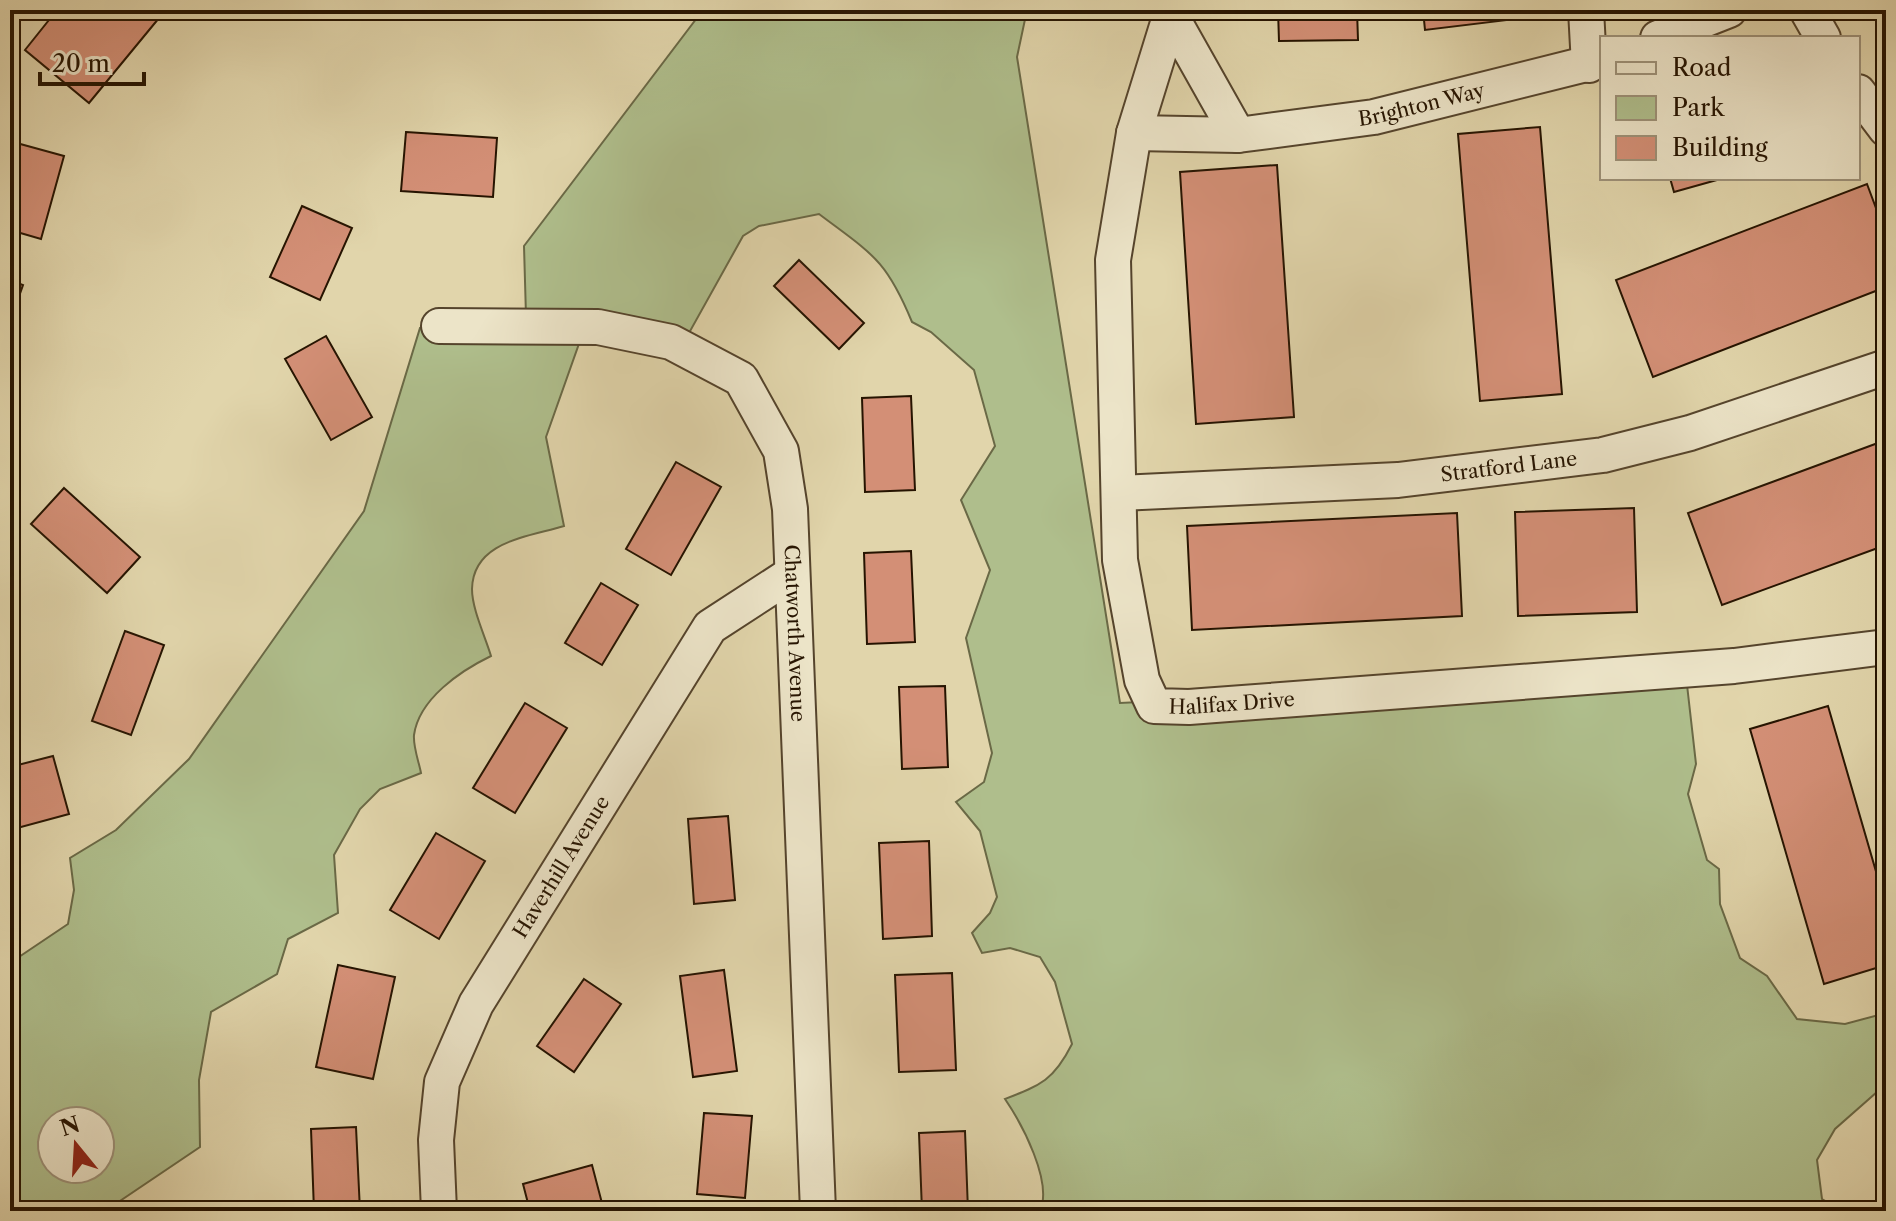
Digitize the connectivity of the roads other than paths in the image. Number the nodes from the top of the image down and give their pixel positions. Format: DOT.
graph roads {
  1 [pos="1586,10"];
  2 [pos="1729,10"];
  3 [pos="1807,10"];
  4 [pos="1171,13"];
  5 [pos="1663,36"];
  6 [pos="1822,36"];
  7 [pos="1596,62"];
  8 [pos="1860,95"];
  9 [pos="1886,129"];
  10 [pos="1134,133"];
  11 [pos="1238,135"];
  12 [pos="439,326"];
  13 [pos="1886,367"];
  14 [pos="1120,493"];
  15 [pos="790,575"];
  16 [pos="1886,647"];
  17 [pos="439,1211"];
  18 [pos="818,1211"];
  1 -- 7 [label="street"];
  2 -- 5 [label="street"];
  3 -- 6 [label="street"];
  4 -- 10 [label="street"];
  4 -- 11 [label="street"];
  7 -- 11 [label="street, Brighton Way"];
  8 -- 9 [label="street"];
  10 -- 11 [label="street, Brighton Way"];
  10 -- 14 [label="street, Halifax Drive"];
  12 -- 15 [label="street, Chatworth Avenue"];
  13 -- 14 [label="street, Stratford Lane"];
  14 -- 16 [label="street, Halifax Drive"];
  15 -- 17 [label="street, Haverhill Avenue"];
  15 -- 18 [label="street, Chatworth Avenue"];
}
